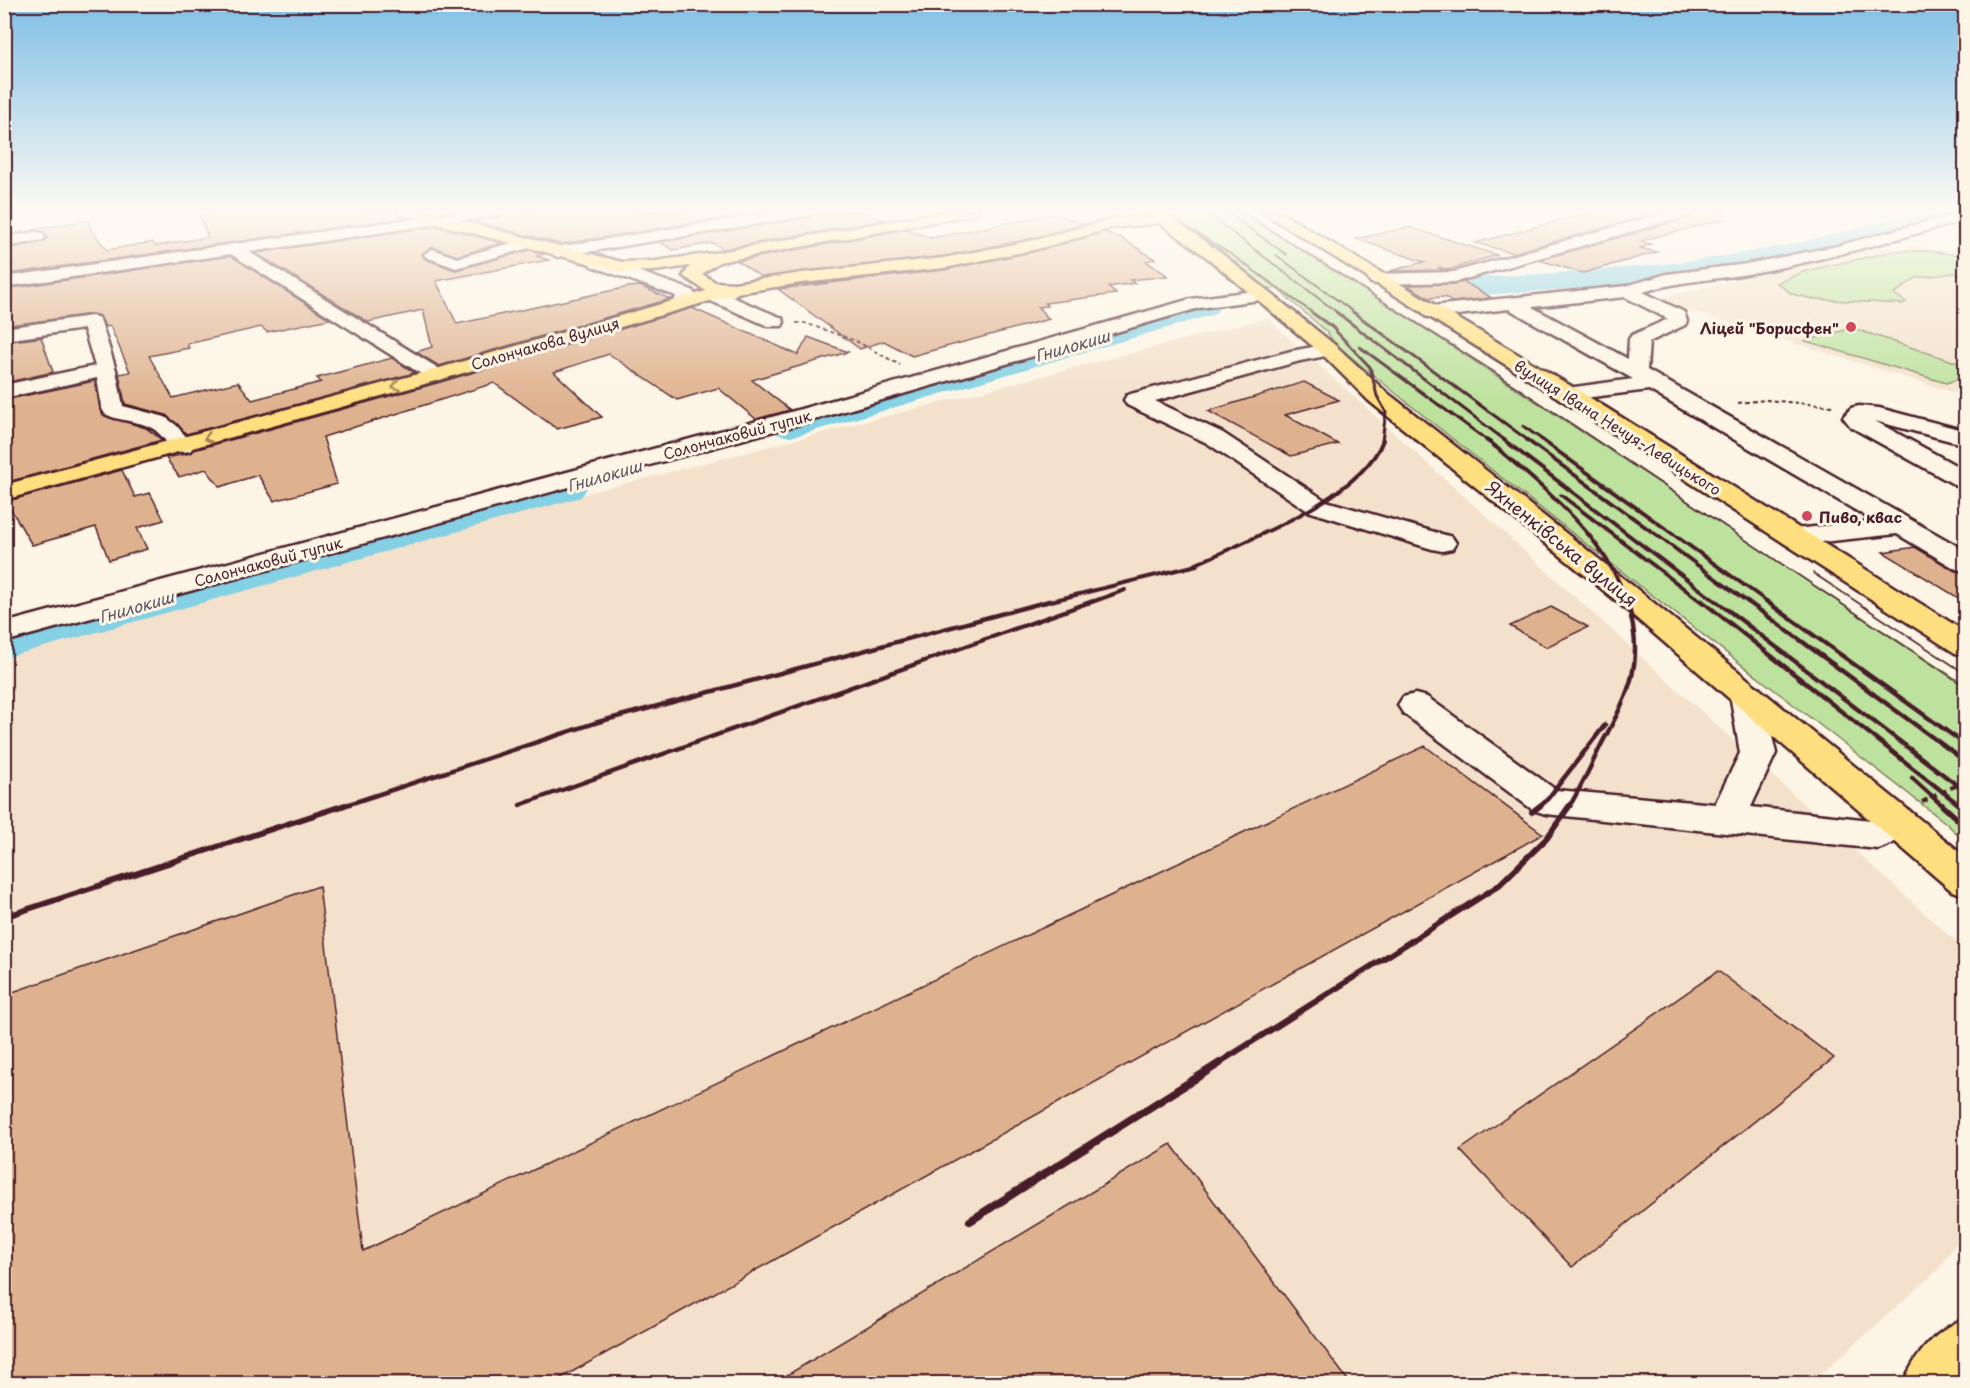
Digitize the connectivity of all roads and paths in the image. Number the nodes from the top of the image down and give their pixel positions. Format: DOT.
graph roads {
  1 [pos="47,276"];
  2 [pos="277,276"];
  3 [pos="631,276"];
  4 [pos="681,276"];
  5 [pos="692,276"];
  6 [pos="823,276"];
  7 [pos="1238,276"];
  8 [pos="1372,276"];
  9 [pos="1459,276"];
  10 [pos="1692,276"];
  11 [pos="1377,279"];
  12 [pos="4,282"];
  13 [pos="735,288"];
  14 [pos="1628,291"];
  15 [pos="1261,295"];
  16 [pos="685,298"];
  17 [pos="1513,304"];
  18 [pos="1432,312"];
  19 [pos="775,322"];
  20 [pos="4,334"];
  21 [pos="1329,350"];
  22 [pos="106,370"];
  23 [pos="436,375"];
  24 [pos="1645,378"];
  25 [pos="928,380"];
  26 [pos="4,392"];
  27 [pos="1569,394"];
  28 [pos="1732,403"];
  29 [pos="1858,413"];
  30 [pos="1965,438"];
  31 [pos="182,446"];
  32 [pos="1965,481"];
  33 [pos="4,493"];
  34 [pos="1902,525"];
  35 [pos="1794,537"];
  36 [pos="1442,543"];
  37 [pos="1965,563"];
  38 [pos="4,633"];
  39 [pos="1963,643"];
  40 [pos="1746,694"];
  41 [pos="1415,705"];
  42 [pos="1965,784"];
  43 [pos="1727,818"];
  44 [pos="1898,821"];
  45 [pos="1965,880"];
  46 [pos="1965,1347"];
  47 [pos="1932,1383"];
  1 -- 12 [label="street"];
  2 -- 23 [label="street"];
  3 -- 16 [label="street"];
  4 -- 16 [label="street"];
  5 -- 13 [label="main road"];
  6 -- 13 [label="main road, Солончакова вулиця"];
  7 -- 15 [label="main road, Яхненківська вулиця"];
  8 -- 11 [label="main road, вулиця Івана Нечуя-Левицького"];
  9 -- 11 [label="street"];
  10 -- 14 [label="street"];
  11 -- 18 [label="main road, вулиця Івана Нечуя-Левицького"];
  13 -- 16 [label="main road, Солончакова вулиця"];
  13 -- 19 [label="street"];
  14 -- 17 [label="street"];
  14 -- 24 [label="street"];
  15 -- 21 [label="main road, Яхненківська вулиця"];
  15 -- 25 [label="street, Солончаковий тупик"];
  16 -- 23 [label="main road, Солончакова вулиця"];
  17 -- 18 [label="street"];
  17 -- 24 [label="street"];
  18 -- 27 [label="main road, вулиця Івана Нечуя-Левицького"];
  19 -- 25 [label="path"];
  20 -- 22 [label="street"];
  21 -- 36 [label="street"];
  21 -- 40 [label="main road, Яхненківська вулиця"];
  22 -- 26 [label="street"];
  22 -- 31 [label="street"];
  23 -- 31 [label="main road, Солончакова вулиця, one-way"];
  24 -- 27 [label="street"];
  24 -- 34 [label="street"];
  25 -- 38 [label="street, Солончаковий тупик"];
  27 -- 35 [label="main road, вулиця Івана Нечуя-Левицького"];
  28 -- 29 [label="path"];
  29 -- 30 [label="street"];
  29 -- 32 [label="street"];
  31 -- 33 [label="main road, Солончакова вулиця"];
  34 -- 35 [label="street"];
  34 -- 37 [label="street"];
  35 -- 39 [label="main road, вулиця Івана Нечуя-Левицького"];
  40 -- 43 [label="street"];
  40 -- 44 [label="main road, Яхненківська вулиця"];
  41 -- 43 [label="street"];
  42 -- 44 [label="path"];
  43 -- 44 [label="street"];
  44 -- 45 [label="main road, Яхненківська вулиця"];
  46 -- 47 [label="main road"];
}
